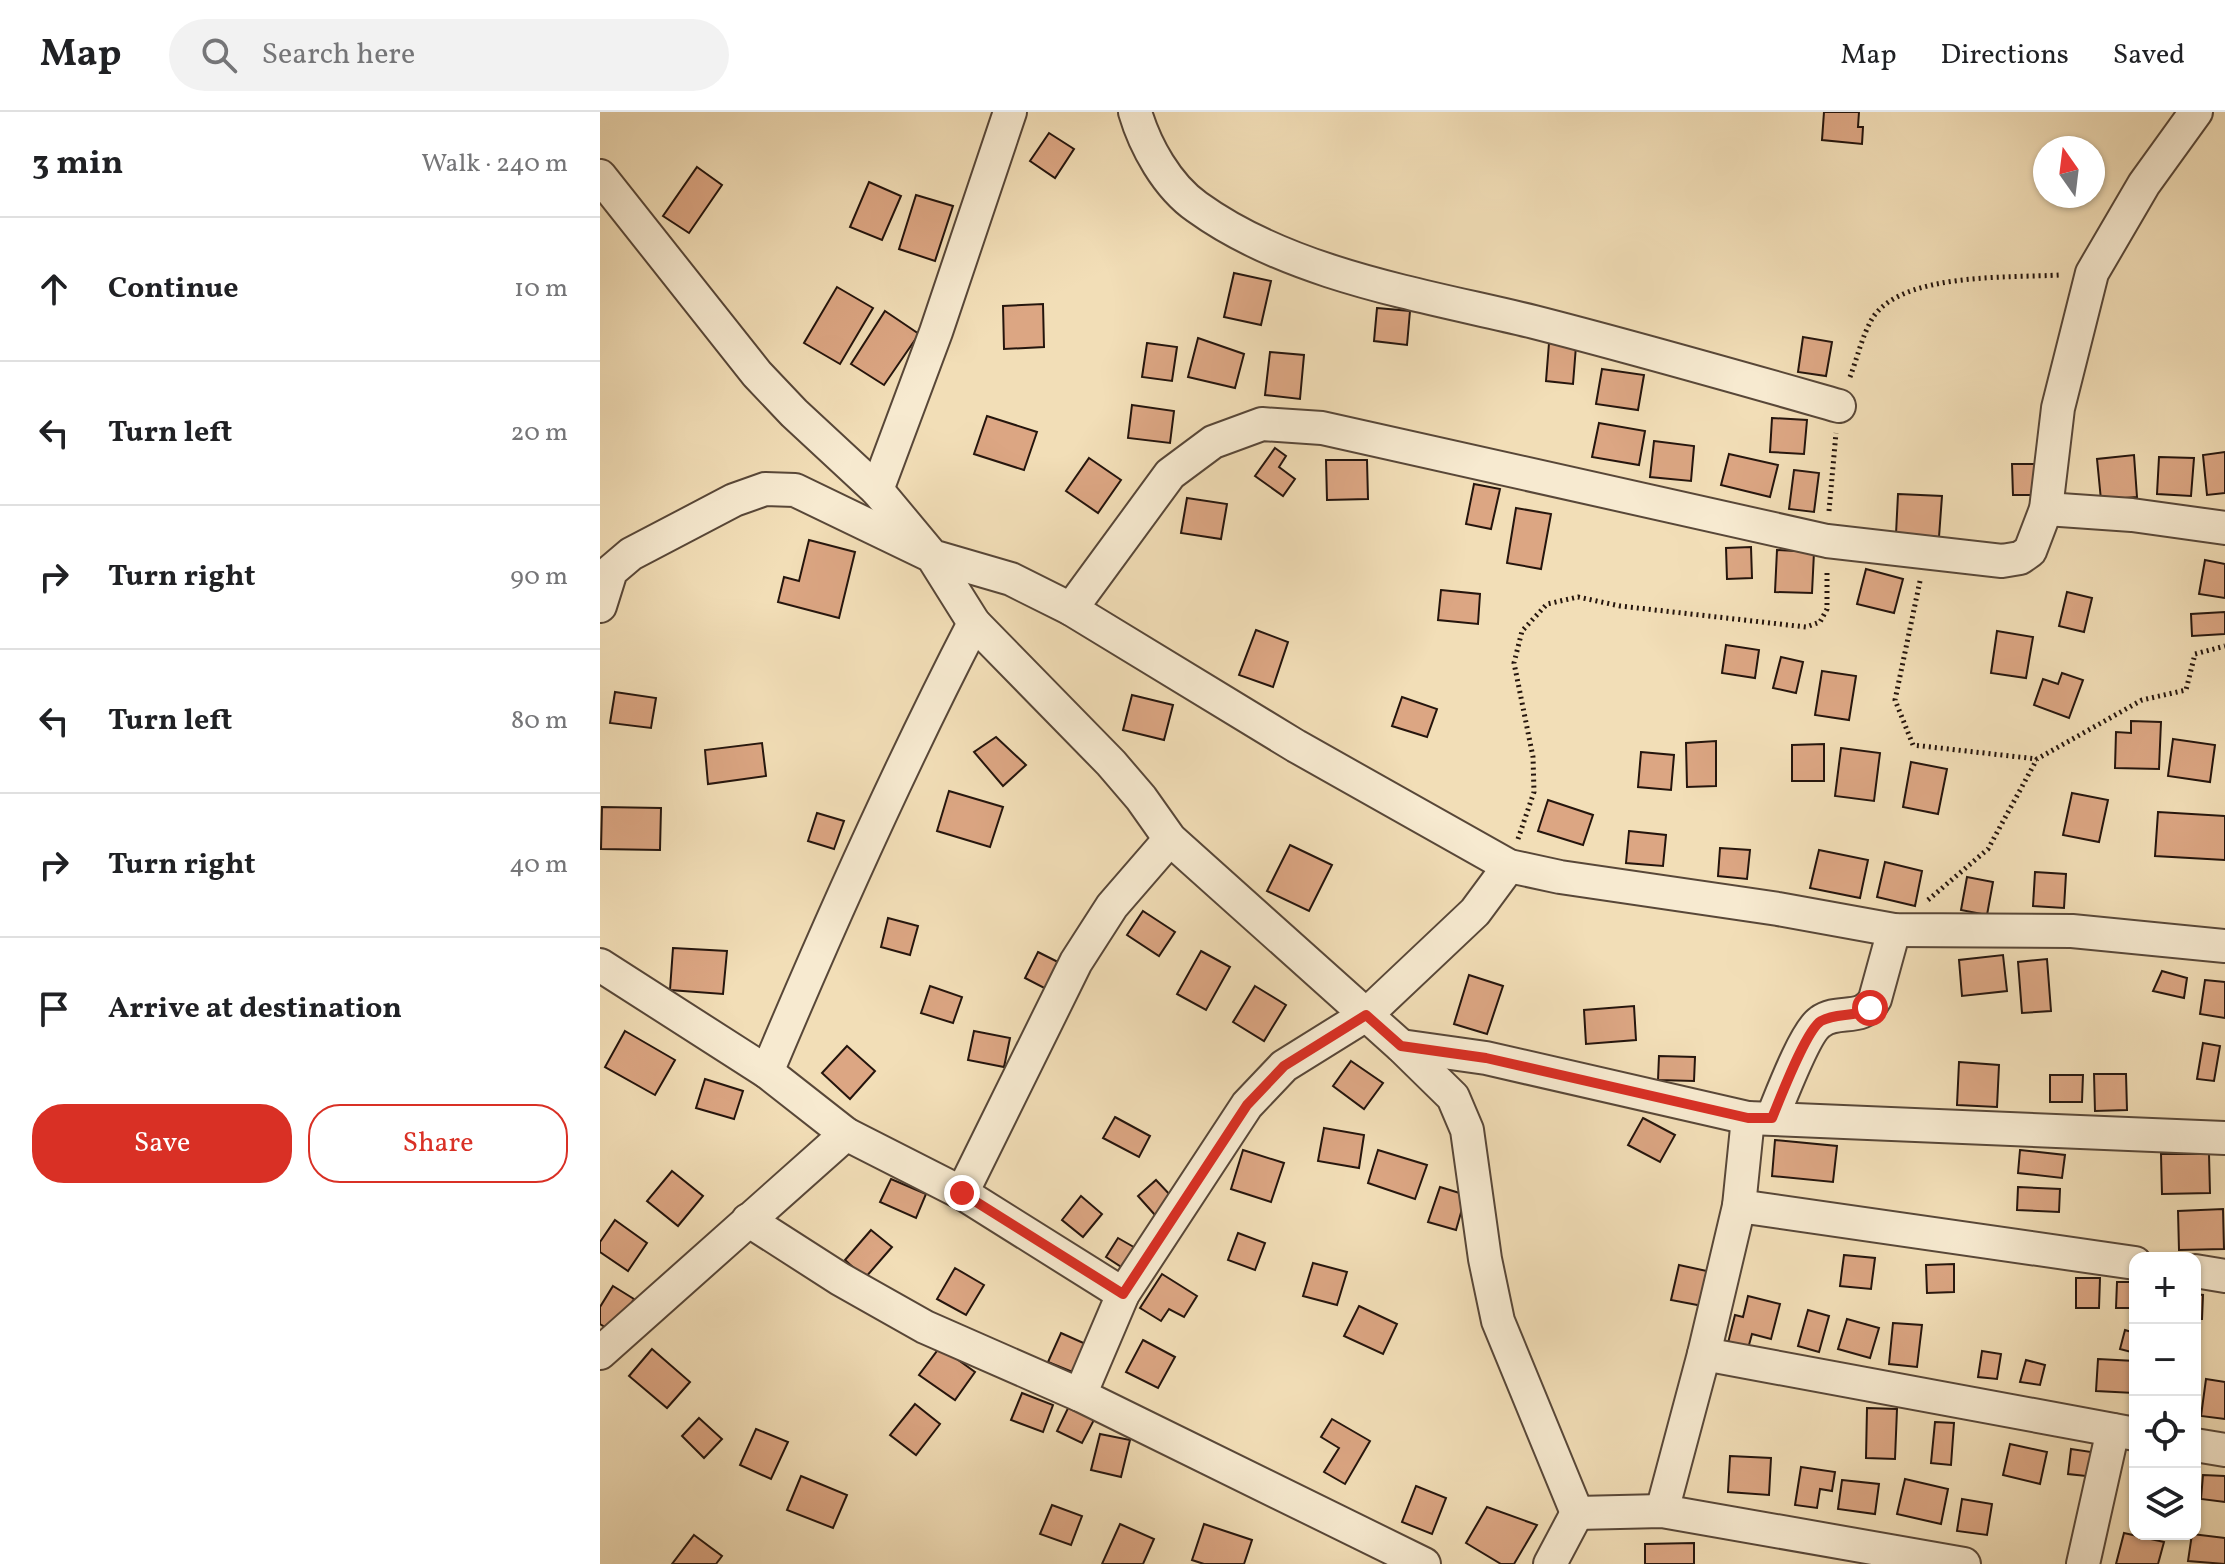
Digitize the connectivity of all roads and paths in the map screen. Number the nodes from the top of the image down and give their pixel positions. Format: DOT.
graph roads {
  1 [pos="1010,112"];
  2 [pos="1135,112"];
  3 [pos="2196,112"];
  4 [pos="600,176"];
  5 [pos="2092,273"];
  6 [pos="1839,406"];
  7 [pos="877,490"];
  8 [pos="2046,509"];
  9 [pos="2225,528"];
  10 [pos="1827,541"];
  11 [pos="1925,553"];
  12 [pos="932,556"];
  13 [pos="600,606"];
  14 [pos="1071,609"];
  15 [pos="974,623"];
  16 [pos="2225,646"];
  17 [pos="2037,759"];
  18 [pos="1170,839"];
  19 [pos="1509,866"];
  20 [pos="1894,930"];
  21 [pos="2225,946"];
  22 [pos="600,965"];
  23 [pos="1366,1015"];
  24 [pos="1401,1046"];
  25 [pos="767,1072"];
  26 [pos="1760,1118"];
  27 [pos="846,1134"];
  28 [pos="2225,1138"];
  29 [pos="962,1193"];
  30 [pos="1739,1206"];
  31 [pos="748,1220"];
  32 [pos="2129,1262"];
  33 [pos="2201,1272"];
  34 [pos="2225,1276"];
  35 [pos="1123,1294"];
  36 [pos="600,1353"];
  37 [pos="1704,1354"];
  38 [pos="1080,1395"];
  39 [pos="2124,1432"];
  40 [pos="2201,1446"];
  41 [pos="2225,1450"];
  42 [pos="1662,1511"];
  43 [pos="1577,1513"];
  44 [pos="1424,1564"];
  45 [pos="1550,1564"];
  46 [pos="1964,1564"];
  47 [pos="2083,1564"];
  1 -- 7 [label="street"];
  2 -- 6 [label="street"];
  3 -- 5 [label="street"];
  4 -- 7 [label="street"];
  5 -- 6 [label="path"];
  5 -- 8 [label="street"];
  6 -- 10 [label="path"];
  7 -- 12 [label="street"];
  8 -- 9 [label="street"];
  8 -- 11 [label="street"];
  10 -- 11 [label="street"];
  10 -- 14 [label="street"];
  10 -- 19 [label="path"];
  11 -- 17 [label="path"];
  12 -- 13 [label="street"];
  12 -- 14 [label="street"];
  12 -- 15 [label="street"];
  14 -- 19 [label="street"];
  15 -- 18 [label="street"];
  15 -- 25 [label="street"];
  16 -- 17 [label="path"];
  17 -- 20 [label="path"];
  18 -- 23 [label="street"];
  18 -- 29 [label="street"];
  19 -- 20 [label="street"];
  19 -- 23 [label="street"];
  20 -- 21 [label="street"];
  20 -- 26 [label="street"];
  22 -- 25 [label="street"];
  23 -- 24 [label="street"];
  23 -- 35 [label="street"];
  24 -- 26 [label="street"];
  24 -- 43 [label="street"];
  25 -- 27 [label="street"];
  26 -- 28 [label="street"];
  26 -- 30 [label="street"];
  27 -- 29 [label="street"];
  27 -- 31 [label="street"];
  29 -- 35 [label="street"];
  30 -- 32 [label="street"];
  30 -- 37 [label="street"];
  31 -- 36 [label="street"];
  31 -- 38 [label="street"];
  33 -- 34 [label="street"];
  35 -- 38 [label="street"];
  37 -- 39 [label="street"];
  37 -- 42 [label="street"];
  38 -- 44 [label="street"];
  39 -- 47 [label="street"];
  40 -- 41 [label="street"];
  42 -- 43 [label="street"];
  42 -- 46 [label="street"];
  43 -- 45 [label="street"];
}
